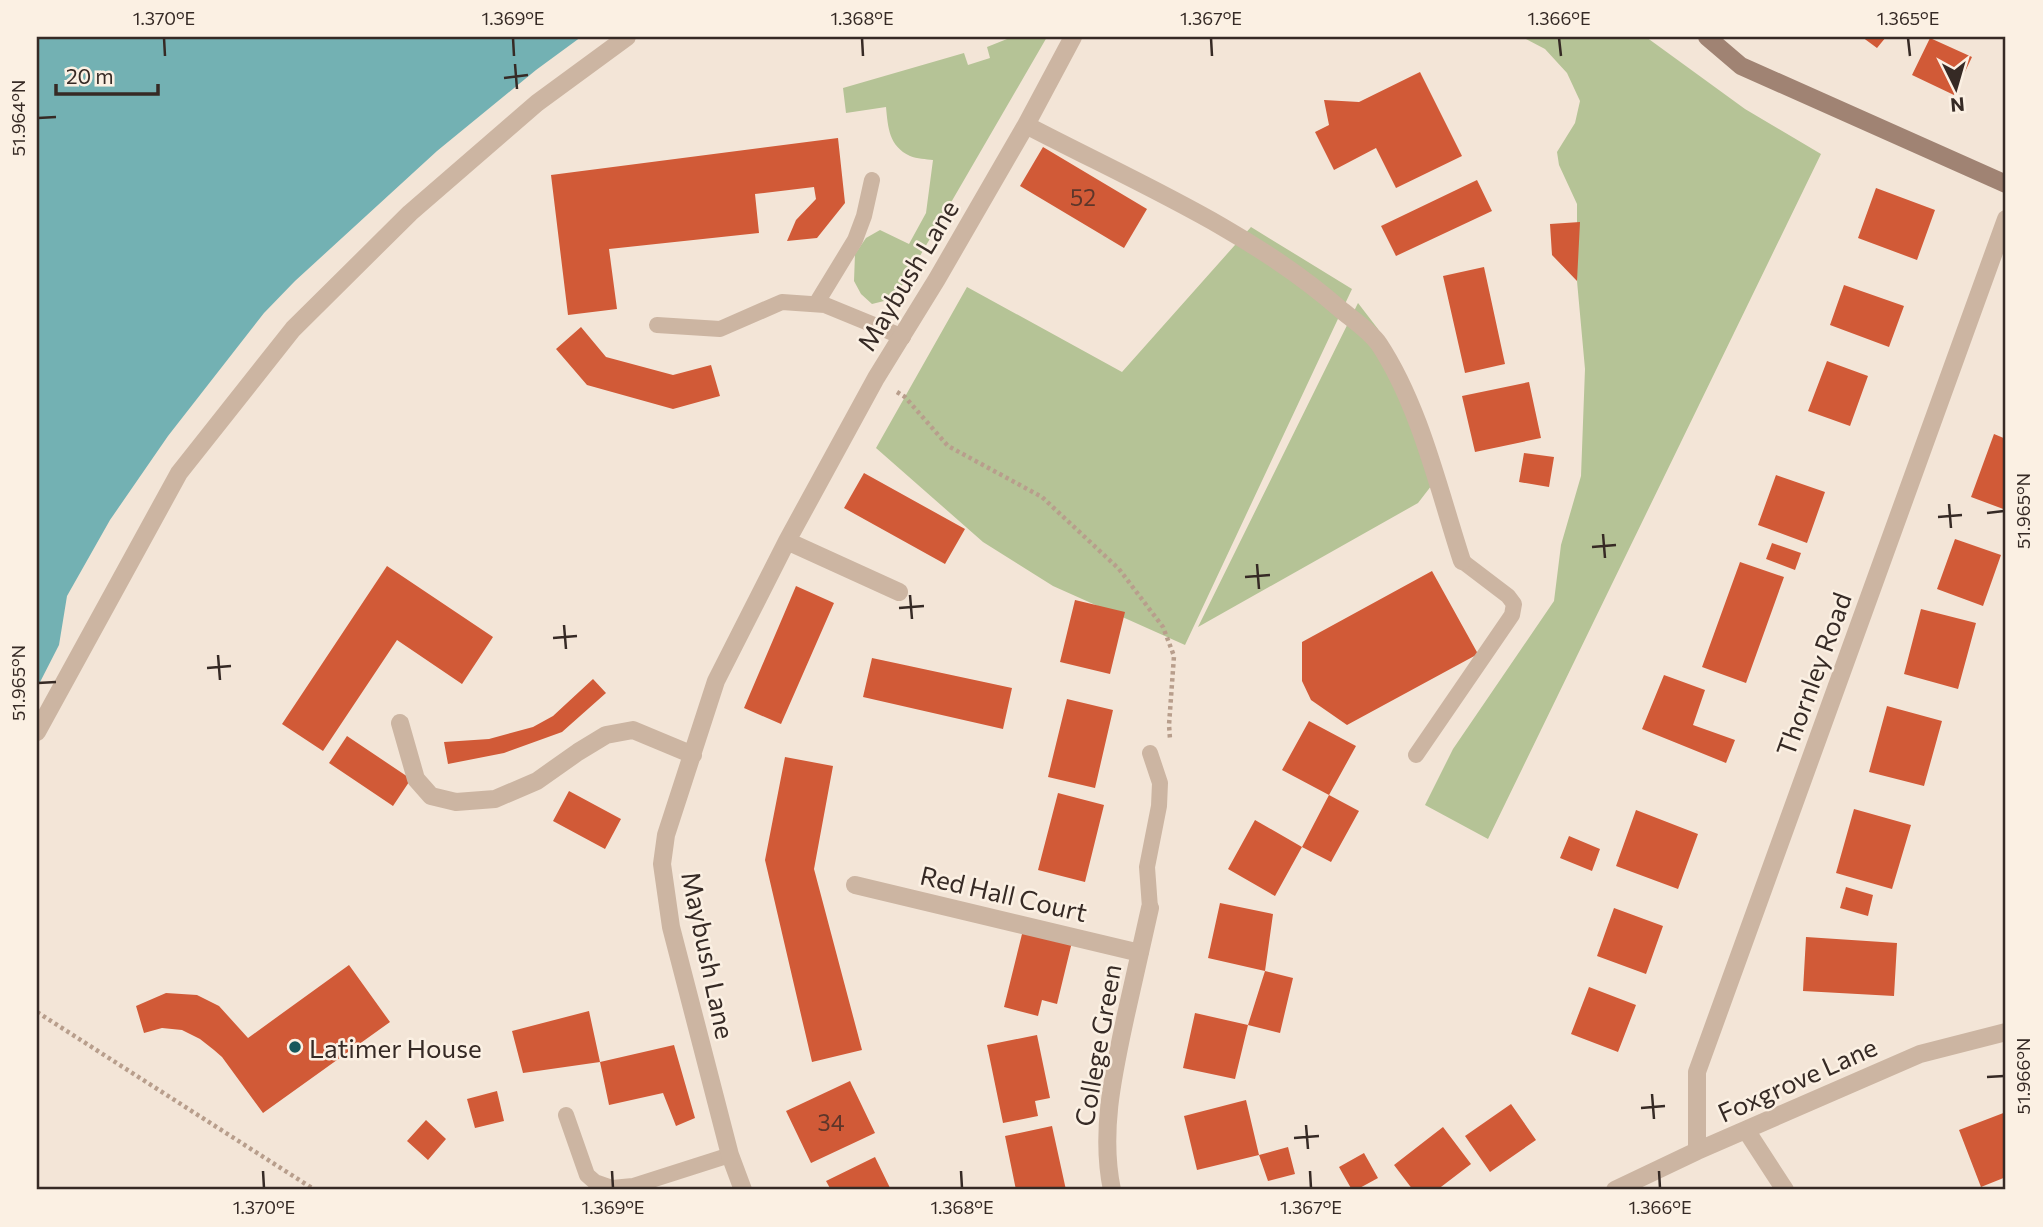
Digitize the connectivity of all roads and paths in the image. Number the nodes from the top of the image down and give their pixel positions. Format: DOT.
graph roads {
  1 [pos="627,37"];
  2 [pos="1073,37"];
  3 [pos="1706,37"];
  4 [pos="1026,125"];
  5 [pos="872,180"];
  6 [pos="2006,184"];
  7 [pos="2006,219"];
  8 [pos="816,304"];
  9 [pos="657,324"];
  10 [pos="903,337"];
  11 [pos="876,378"];
  12 [pos="787,541"];
  13 [pos="1462,561"];
  14 [pos="899,592"];
  15 [pos="400,723"];
  16 [pos="37,732"];
  17 [pos="1171,750"];
  18 [pos="1150,753"];
  19 [pos="693,755"];
  20 [pos="1416,755"];
  21 [pos="856,885"];
  22 [pos="1150,908"];
  23 [pos="1140,953"];
  24 [pos="37,1012"];
  25 [pos="2006,1032"];
  26 [pos="566,1115"];
  27 [pos="1746,1130"];
  28 [pos="1697,1151"];
  29 [pos="730,1155"];
  30 [pos="315,1190"];
  31 [pos="744,1190"];
  32 [pos="1112,1190"];
  33 [pos="1615,1190"];
  34 [pos="1785,1190"];
  1 -- 16 [label="street"];
  2 -- 4 [label="street, Maybush Lane"];
  3 -- 6 [label="street"];
  4 -- 10 [label="street, Maybush Lane"];
  4 -- 13 [label="street"];
  5 -- 8 [label="lane"];
  7 -- 28 [label="street, Thornley Road"];
  8 -- 9 [label="lane"];
  8 -- 10 [label="lane"];
  10 -- 11 [label="street, Maybush Lane"];
  11 -- 12 [label="street, Maybush Lane"];
  11 -- 17 [label="path"];
  12 -- 14 [label="street"];
  12 -- 19 [label="street, Maybush Lane"];
  13 -- 20 [label="lane"];
  15 -- 19 [label="street"];
  18 -- 22 [label="lane"];
  19 -- 29 [label="street, Maybush Lane"];
  21 -- 23 [label="street, Red Hall Court"];
  22 -- 23 [label="street, College Green"];
  23 -- 32 [label="street, College Green"];
  24 -- 30 [label="path"];
  25 -- 27 [label="street, Foxgrove Lane"];
  26 -- 29 [label="lane"];
  27 -- 28 [label="street, Foxgrove Lane"];
  27 -- 34 [label="street"];
  28 -- 33 [label="street, Foxgrove Lane"];
  29 -- 31 [label="street, Maybush Lane"];
}
